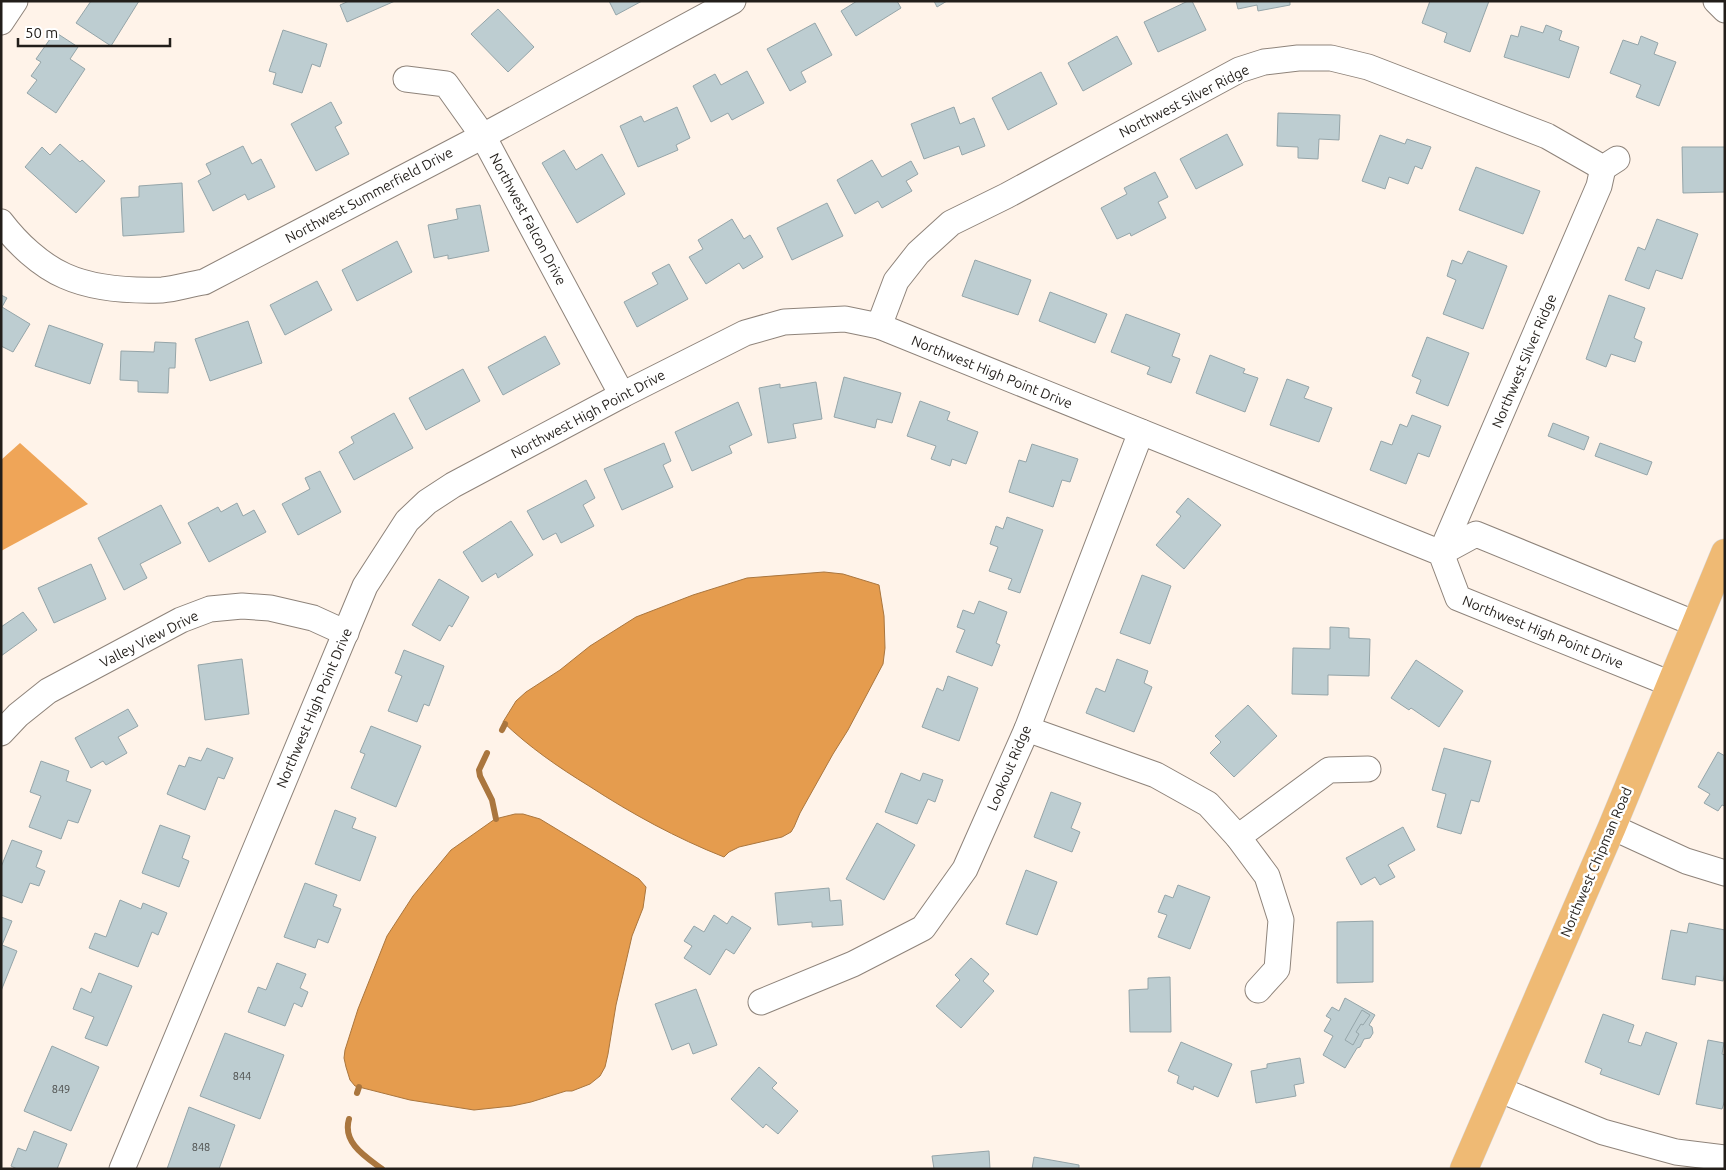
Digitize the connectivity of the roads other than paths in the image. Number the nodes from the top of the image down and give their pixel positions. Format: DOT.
graph roads {
  1 [pos="15,1"];
  2 [pos="1716,1"];
  3 [pos="725,3"];
  4 [pos="1725,10"];
  5 [pos="1,22"];
  6 [pos="406,79"];
  7 [pos="483,136"];
  8 [pos="1,222"];
  9 [pos="879,326"];
  10 [pos="622,395"];
  11 [pos="1141,432"];
  12 [pos="1441,553"];
  13 [pos="1725,554"];
  14 [pos="1696,624"];
  15 [pos="346,633"];
  16 [pos="1672,684"];
  17 [pos="1027,729"];
  18 [pos="1,733"];
  19 [pos="1368,769"];
  20 [pos="1612,827"];
  21 [pos="1238,838"];
  22 [pos="1725,873"];
  23 [pos="1258,990"];
  24 [pos="761,1002"];
  25 [pos="1498,1089"];
  26 [pos="1725,1158"];
  27 [pos="1674,1160"];
  28 [pos="122,1169"];
  29 [pos="1464,1169"];
  1 -- 5 [label="street"];
  2 -- 4 [label="street"];
  3 -- 7 [label="street, Northwest Summerfield Drive"];
  6 -- 7 [label="street, Northwest Falcon Drive"];
  7 -- 8 [label="street, Northwest Summerfield Drive"];
  7 -- 10 [label="street, Northwest Falcon Drive"];
  9 -- 10 [label="street, Northwest High Point Drive"];
  9 -- 11 [label="street, Northwest High Point Drive"];
  9 -- 12 [label="street, Northwest Silver Ridge"];
  10 -- 15 [label="street, Northwest High Point Drive"];
  11 -- 12 [label="street, Northwest High Point Drive"];
  11 -- 17 [label="street, Lookout Ridge"];
  12 -- 14 [label="street"];
  12 -- 16 [label="street, Northwest High Point Drive"];
  13 -- 14 [label="main road, Northwest Chipman Road"];
  14 -- 16 [label="main road, Northwest Chipman Road"];
  15 -- 18 [label="street, Valley View Drive"];
  15 -- 28 [label="street, Northwest High Point Drive"];
  16 -- 20 [label="main road, Northwest Chipman Road"];
  17 -- 21 [label="street"];
  17 -- 24 [label="street, Lookout Ridge"];
  19 -- 21 [label="street"];
  20 -- 22 [label="street"];
  20 -- 25 [label="main road, Northwest Chipman Road"];
  21 -- 23 [label="street"];
  25 -- 27 [label="street"];
  25 -- 29 [label="main road, Northwest Chipman Road"];
  26 -- 27 [label="street"];
}
